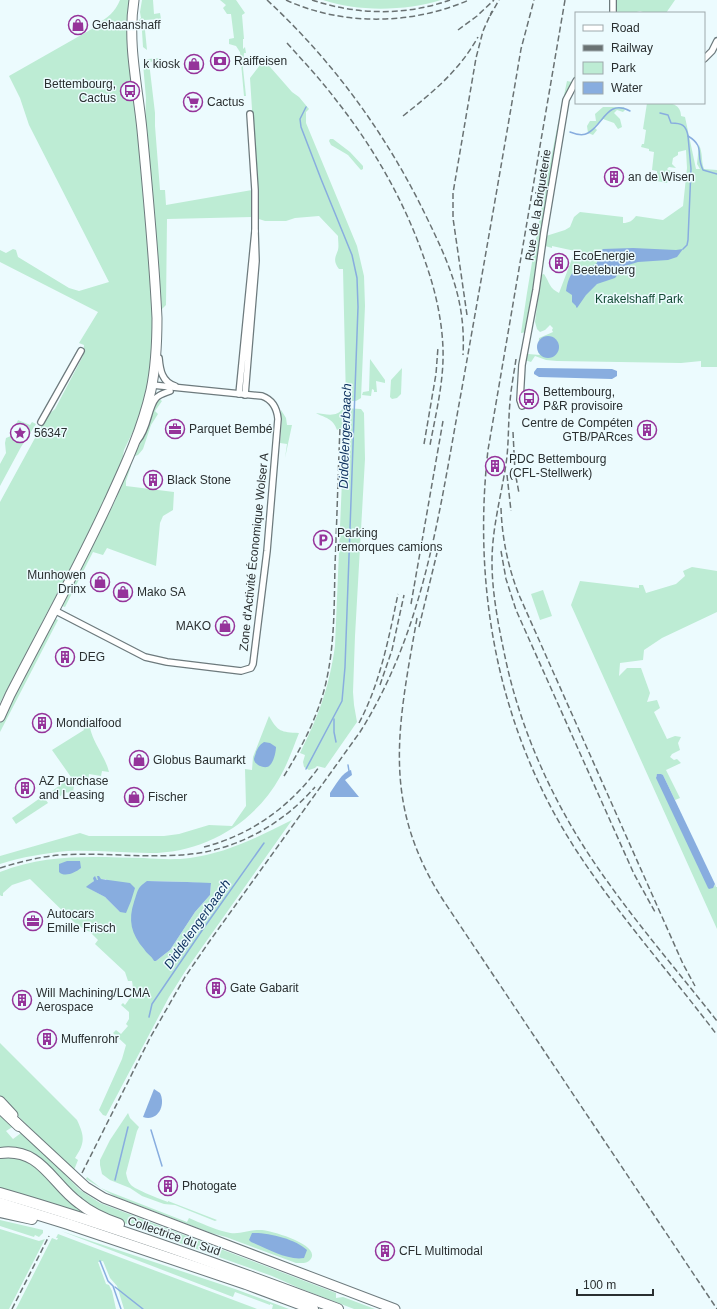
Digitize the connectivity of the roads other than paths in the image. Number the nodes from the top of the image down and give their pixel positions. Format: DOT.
graph roads {
  1 [pos="613,0"];
  2 [pos="135,2"];
  3 [pos="613,12"];
  4 [pos="717,41"];
  5 [pos="715,51"];
  6 [pos="705,58"];
  7 [pos="575,83"];
  8 [pos="250,114"];
  9 [pos="142,128"];
  10 [pos="157,346"];
  11 [pos="81,351"];
  12 [pos="152,386"];
  13 [pos="170,391"];
  14 [pos="241,393"];
  15 [pos="522,406"];
  16 [pos="41,422"];
  17 [pos="133,446"];
  18 [pos="54,610"];
  19 [pos="10,695"];
  20 [pos="0,711"];
  21 [pos="0,718"];
  22 [pos="0,1101"];
  23 [pos="0,1107"];
  24 [pos="19,1126"];
  25 [pos="33,1137"];
  26 [pos="0,1152"];
  27 [pos="0,1193"];
  28 [pos="0,1203"];
  29 [pos="0,1212"];
  30 [pos="104,1236"];
  31 [pos="240,1272"];
  32 [pos="313,1309"];
  33 [pos="337,1309"];
  34 [pos="396,1309"];
  1 -- 3 [label="street"];
  2 -- 9 [label="main road"];
  2 -- 9 [label="main road"];
  4 -- 5 [label="street"];
  5 -- 6 [label="street"];
  7 -- 15 [label="street, Rue de la Briqueterie"];
  8 -- 14 [label="street"];
  9 -- 10 [label="main road"];
  10 -- 12 [label="main road"];
  10 -- 14 [label="street"];
  11 -- 16 [label="street"];
  12 -- 13 [label="street"];
  12 -- 14 [label="street, Zone d'Activité Économique Wolser A"];
  12 -- 17 [label="main road"];
  13 -- 14 [label="street"];
  13 -- 17 [label="street"];
  14 -- 18 [label="street, Zone d'Activité Économique Wolser A"];
  17 -- 18 [label="main road"];
  18 -- 19 [label="main road"];
  19 -- 20 [label="main road"];
  19 -- 21 [label="main road"];
  22 -- 25 [label="main road"];
  23 -- 24 [label="highway"];
  24 -- 25 [label="main road"];
  25 -- 34 [label="main road"];
  26 -- 31 [label="highway"];
  27 -- 31 [label="highway, Collectrice du Sud"];
  28 -- 30 [label="highway, Collectrice du Sud"];
  29 -- 30 [label="highway"];
  30 -- 32 [label="highway, Collectrice du Sud"];
  31 -- 33 [label="highway, Collectrice du Sud"];
}
